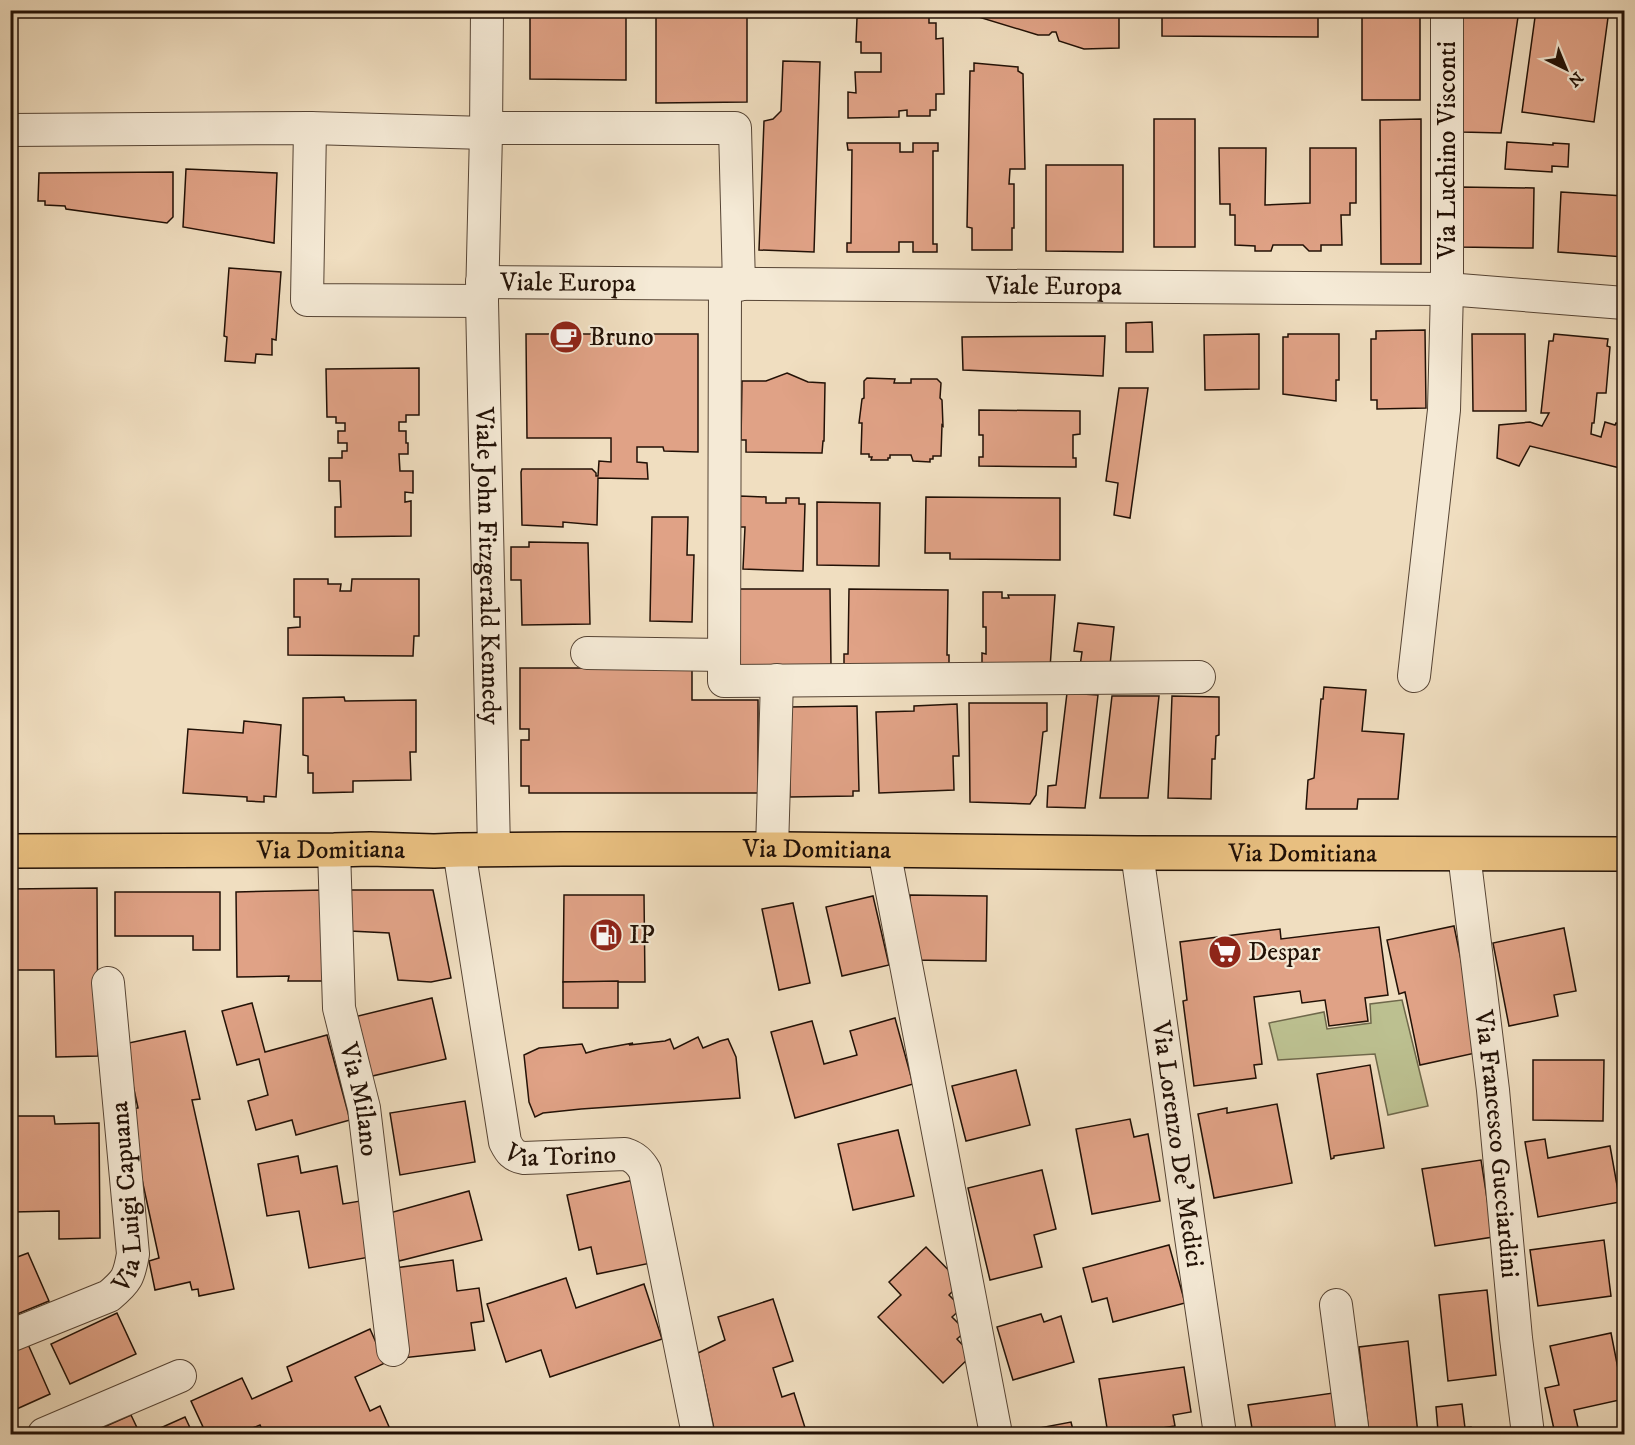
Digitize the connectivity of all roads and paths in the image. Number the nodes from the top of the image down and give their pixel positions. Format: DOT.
graph roads {
  1 [pos="487,10"];
  2 [pos="1448,10"];
  3 [pos="310,129"];
  4 [pos="10,130"];
  5 [pos="486,130"];
  6 [pos="732,285"];
  7 [pos="1447,289"];
  8 [pos="482,292"];
  9 [pos="1624,303"];
  10 [pos="587,653"];
  11 [pos="724,655"];
  12 [pos="1414,676"];
  13 [pos="1199,677"];
  14 [pos="777,680"];
  15 [pos="772,849"];
  16 [pos="334,850"];
  17 [pos="459,850"];
  18 [pos="494,850"];
  19 [pos="884,850"];
  20 [pos="10,851"];
  21 [pos="1137,853"];
  22 [pos="1464,854"];
  23 [pos="1624,854"];
  24 [pos="108,983"];
  25 [pos="1336,1305"];
  26 [pos="10,1336"];
  27 [pos="393,1350"];
  28 [pos="180,1376"];
  29 [pos="44,1434"];
  30 [pos="698,1434"];
  31 [pos="996,1434"];
  32 [pos="1220,1434"];
  33 [pos="1353,1434"];
  34 [pos="1528,1434"];
  1 -- 5 [label="street, Viale John Fitzgerald Kennedy"];
  2 -- 7 [label="street, Via Luchino Visconti"];
  3 -- 4 [label="street"];
  3 -- 5 [label="street"];
  3 -- 8 [label="street, Viale Europa"];
  5 -- 6 [label="street"];
  5 -- 8 [label="street, Viale John Fitzgerald Kennedy"];
  6 -- 7 [label="street, Viale Europa"];
  6 -- 8 [label="street, Viale Europa"];
  6 -- 11 [label="street"];
  7 -- 9 [label="street, Viale Europa"];
  7 -- 12 [label="street, Via Luchino Visconti"];
  8 -- 18 [label="street, Viale John Fitzgerald Kennedy"];
  10 -- 11 [label="street"];
  11 -- 14 [label="street"];
  13 -- 14 [label="street"];
  14 -- 15 [label="street"];
  15 -- 18 [label="main road, Via Domitiana"];
  15 -- 19 [label="main road, Via Domitiana"];
  16 -- 17 [label="main road, Via Domitiana"];
  16 -- 20 [label="main road, Via Domitiana"];
  16 -- 27 [label="street, Via Milano"];
  17 -- 18 [label="main road, Via Domitiana"];
  17 -- 30 [label="street, Via Torino"];
  19 -- 21 [label="main road, Via Domitiana"];
  19 -- 31 [label="street"];
  21 -- 22 [label="main road, Via Domitiana"];
  21 -- 32 [label="street, Via Lorenzo De' Medici"];
  22 -- 23 [label="main road, Via Domitiana"];
  22 -- 34 [label="street, Via Francesco Gucciardini"];
  24 -- 26 [label="street, Via Luigi Capuana"];
  25 -- 33 [label="street"];
  28 -- 29 [label="street"];
}
